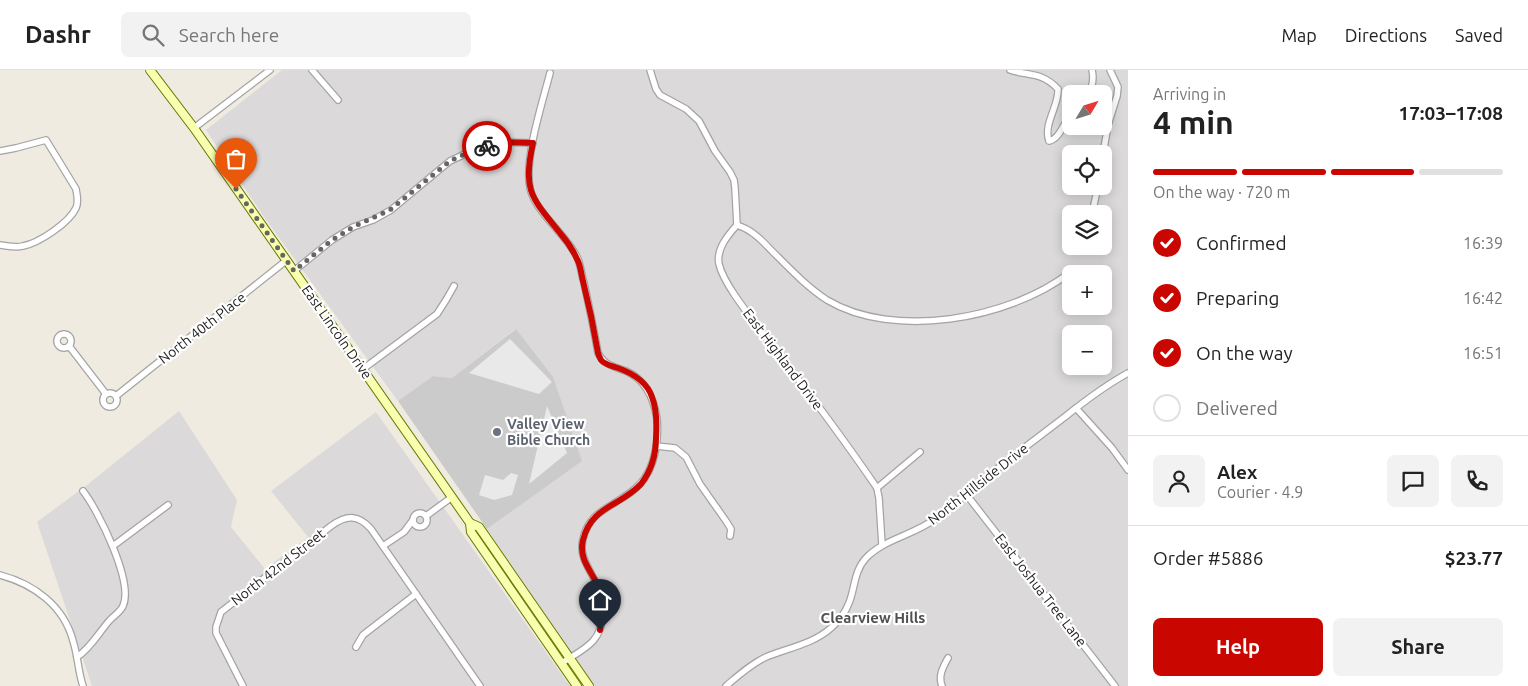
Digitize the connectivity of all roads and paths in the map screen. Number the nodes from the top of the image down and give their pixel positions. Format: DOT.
graph roads {
  1 [pos="150,70"];
  2 [pos="270,70"];
  3 [pos="312,70"];
  4 [pos="650,70"];
  5 [pos="1010,70"];
  6 [pos="1092,70"];
  7 [pos="1110,70"];
  8 [pos="550,73"];
  9 [pos="1092,85"];
  10 [pos="338,100"];
  11 [pos="1062,127"];
  12 [pos="194,128"];
  13 [pos="533,143"];
  14 [pos="1105,145"];
  15 [pos="0,151"];
  16 [pos="737,224"];
  17 [pos="0,245"];
  18 [pos="287,260"];
  19 [pos="294,271"];
  20 [pos="1062,278"];
  21 [pos="454,286"];
  22 [pos="68,346"];
  23 [pos="363,369"];
  24 [pos="1128,373"];
  25 [pos="106,394"];
  26 [pos="116,396"];
  27 [pos="1076,408"];
  28 [pos="656,446"];
  29 [pos="920,452"];
  30 [pos="1128,470"];
  31 [pos="877,488"];
  32 [pos="82,491"];
  33 [pos="966,494"];
  34 [pos="452,497"];
  35 [pos="168,506"];
  36 [pos="426,516"];
  37 [pos="413,520"];
  38 [pos="470,523"];
  39 [pos="417,527"];
  40 [pos="404,532"];
  41 [pos="730,536"];
  42 [pos="882,545"];
  43 [pos="113,546"];
  44 [pos="383,546"];
  45 [pos="0,575"];
  46 [pos="416,594"];
  47 [pos="356,647"];
  48 [pos="77,657"];
  49 [pos="570,658"];
  50 [pos="948,658"];
  51 [pos="562,663"];
  52 [pos="82,686"];
  53 [pos="243,686"];
  54 [pos="480,686"];
  55 [pos="577,686"];
  56 [pos="589,686"];
  57 [pos="726,686"];
  58 [pos="942,686"];
  59 [pos="1115,686"];
  1 -- 12 [label="main road, East Lincoln Drive"];
  2 -- 12 [label="street"];
  3 -- 10 [label="street"];
  4 -- 16 [label="street"];
  5 -- 11 [label="street"];
  6 -- 9 [label="street"];
  7 -- 14 [label="street"];
  8 -- 13 [label="street"];
  12 -- 18 [label="main road, East Lincoln Drive"];
  13 -- 19 [label="street"];
  13 -- 28 [label="street"];
  15 -- 17 [label="street"];
  16 -- 20 [label="street"];
  16 -- 31 [label="street, East Highland Drive"];
  18 -- 19 [label="main road, East Lincoln Drive"];
  18 -- 26 [label="street, North 40th Place"];
  19 -- 23 [label="main road, East Lincoln Drive"];
  21 -- 23 [label="street"];
  22 -- 25 [label="street"];
  23 -- 34 [label="main road, East Lincoln Drive"];
  24 -- 27 [label="street, North Hillside Drive"];
  25 -- 26 [label="street"];
  25 -- 26 [label="street"];
  27 -- 30 [label="street"];
  27 -- 33 [label="street, North Hillside Drive"];
  28 -- 41 [label="street"];
  28 -- 49 [label="street"];
  29 -- 31 [label="street"];
  31 -- 42 [label="street"];
  32 -- 43 [label="street"];
  33 -- 42 [label="street, North Hillside Drive"];
  33 -- 59 [label="street, East Joshua Tree Lane"];
  34 -- 36 [label="street"];
  34 -- 38 [label="main road, East Lincoln Drive"];
  35 -- 43 [label="street"];
  36 -- 37 [label="street"];
  36 -- 39 [label="street"];
  37 -- 39 [label="street"];
  37 -- 40 [label="street"];
  38 -- 49 [label="main road, East Lincoln Drive"];
  38 -- 51 [label="main road, East Lincoln Drive"];
  39 -- 40 [label="street"];
  40 -- 44 [label="street"];
  42 -- 57 [label="street, North Hillside Drive"];
  43 -- 48 [label="street"];
  44 -- 46 [label="street"];
  44 -- 53 [label="street, North 42nd Street"];
  45 -- 48 [label="street"];
  46 -- 47 [label="street"];
  46 -- 54 [label="street"];
  48 -- 52 [label="street"];
  49 -- 51 [label="street"];
  49 -- 56 [label="main road, East Lincoln Drive"];
  50 -- 58 [label="street"];
  51 -- 55 [label="main road, East Lincoln Drive"];
}
